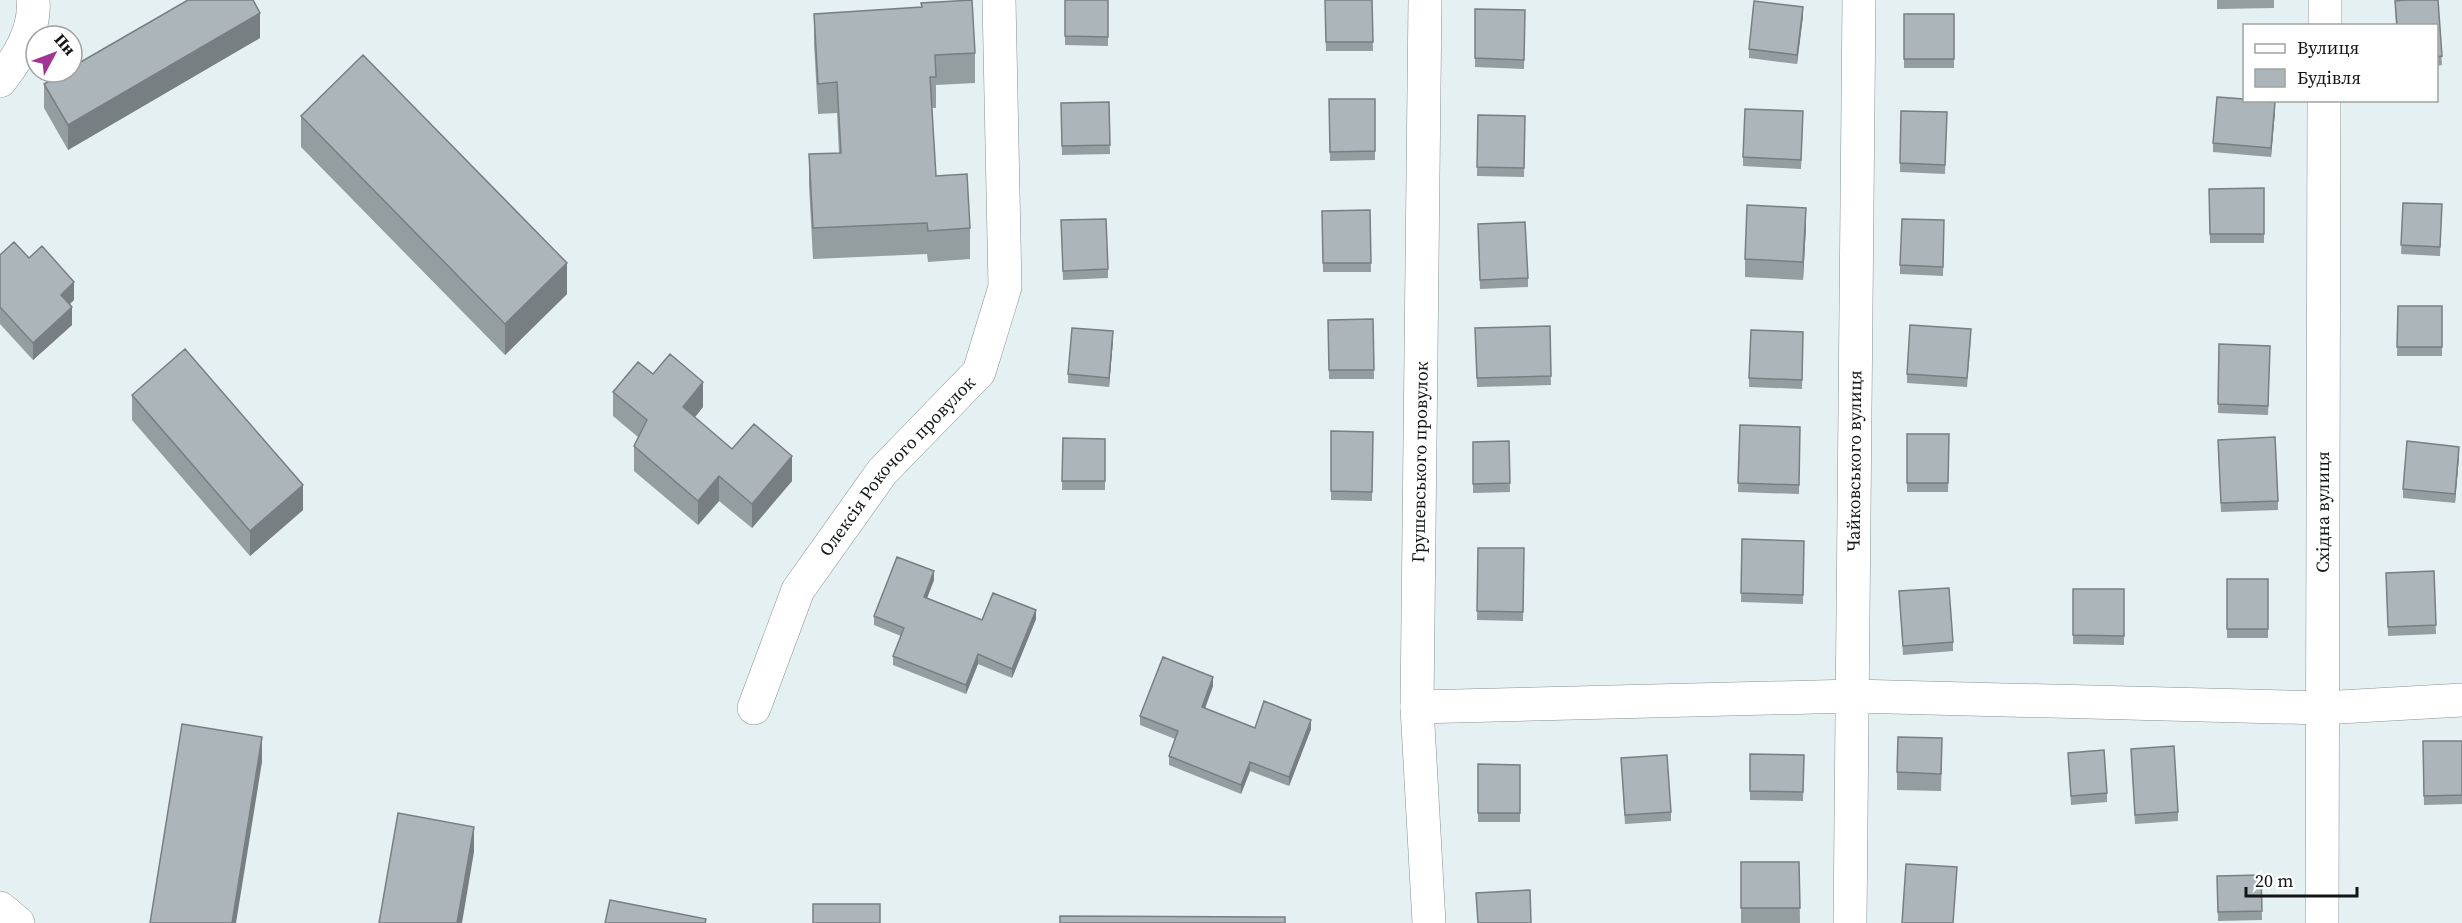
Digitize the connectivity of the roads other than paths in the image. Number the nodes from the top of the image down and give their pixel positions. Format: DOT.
graph roads {
  1 [pos="33,0"];
  2 [pos="999,0"];
  3 [pos="1425,0"];
  4 [pos="1859,0"];
  5 [pos="2325,0"];
  6 [pos="2325,24"];
  7 [pos="0,81"];
  8 [pos="2324,102"];
  9 [pos="1854,696"];
  10 [pos="2462,700"];
  11 [pos="1417,707"];
  12 [pos="754,708"];
  13 [pos="2322,708"];
  14 [pos="0,908"];
  15 [pos="18,923"];
  16 [pos="1429,923"];
  17 [pos="1850,923"];
  18 [pos="2322,923"];
  1 -- 7 [label="street"];
  2 -- 12 [label="street, Олексія Рокочого провулок"];
  3 -- 11 [label="street, Грушевського провулок"];
  4 -- 9 [label="street, Чайковського вулиця"];
  5 -- 6 [label="street"];
  8 -- 13 [label="street, Східна вулиця"];
  9 -- 11 [label="street"];
  9 -- 13 [label="street"];
  9 -- 17 [label="street, Чайковського вулиця"];
  10 -- 13 [label="street"];
  11 -- 16 [label="street, Грушевського провулок"];
  13 -- 18 [label="street, Східна вулиця"];
  14 -- 15 [label="street"];
}
